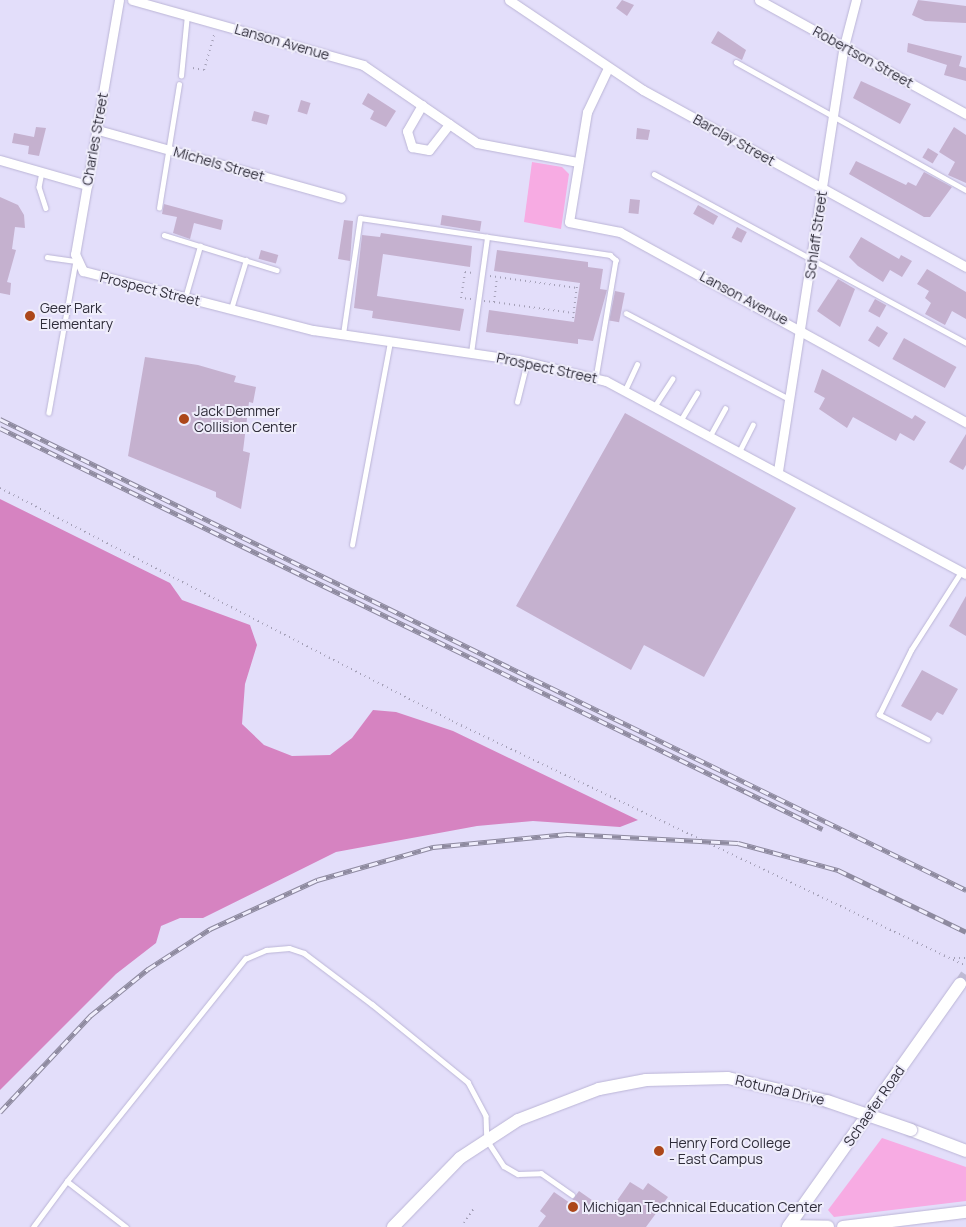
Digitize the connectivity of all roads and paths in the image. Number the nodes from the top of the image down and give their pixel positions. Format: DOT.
graph roads {
  1 [pos="119,0"];
  2 [pos="132,0"];
  3 [pos="510,0"];
  4 [pos="760,0"];
  5 [pos="856,0"];
  6 [pos="187,16"];
  7 [pos="214,34"];
  8 [pos="844,46"];
  9 [pos="736,62"];
  10 [pos="193,68"];
  11 [pos="608,68"];
  12 [pos="181,76"];
  13 [pos="179,85"];
  14 [pos="422,105"];
  15 [pos="966,114"];
  16 [pos="833,117"];
  17 [pos="449,124"];
  18 [pos="98,130"];
  19 [pos="168,150"];
  20 [pos="0,160"];
  21 [pos="578,162"];
  22 [pos="42,172"];
  23 [pos="654,174"];
  24 [pos="87,185"];
  25 [pos="822,189"];
  26 [pos="966,190"];
  27 [pos="341,198"];
  28 [pos="46,208"];
  29 [pos="159,208"];
  30 [pos="164,235"];
  31 [pos="487,237"];
  32 [pos="200,246"];
  33 [pos="47,257"];
  34 [pos="812,259"];
  35 [pos="246,260"];
  36 [pos="76,261"];
  37 [pos="476,264"];
  38 [pos="488,267"];
  39 [pos="966,267"];
  40 [pos="278,270"];
  41 [pos="497,276"];
  42 [pos="185,298"];
  43 [pos="494,302"];
  44 [pos="231,309"];
  45 [pos="470,309"];
  46 [pos="483,311"];
  47 [pos="573,313"];
  48 [pos="626,313"];
  49 [pos="573,318"];
  50 [pos="802,330"];
  51 [pos="343,334"];
  52 [pos="390,340"];
  53 [pos="966,344"];
  54 [pos="471,353"];
  55 [pos="527,362"];
  56 [pos="637,364"];
  57 [pos="596,378"];
  58 [pos="672,379"];
  59 [pos="626,388"];
  60 [pos="697,393"];
  61 [pos="792,401"];
  62 [pos="517,402"];
  63 [pos="656,404"];
  64 [pos="725,409"];
  65 [pos="49,413"];
  66 [pos="682,418"];
  67 [pos="966,422"];
  68 [pos="753,425"];
  69 [pos="711,434"];
  70 [pos="740,450"];
  71 [pos="778,471"];
  72 [pos="0,488"];
  73 [pos="352,545"];
  74 [pos="963,573"];
  75 [pos="928,740"];
  76 [pos="949,956"];
  77 [pos="966,958"];
  78 [pos="966,966"];
  79 [pos="960,984"];
  80 [pos="487,1140"];
  81 [pos="966,1151"];
  82 [pos="67,1181"];
  83 [pos="572,1194"];
  84 [pos="686,1203"];
  85 [pos="474,1208"];
  86 [pos="966,1212"];
  87 [pos="700,1213"];
  88 [pos="464,1223"];
  89 [pos="788,1226"];
  90 [pos="33,1227"];
  91 [pos="126,1227"];
  92 [pos="393,1227"];
  93 [pos="828,1227"];
  94 [pos="843,1227"];
  1 -- 18 [label="street, Charles Street"];
  2 -- 6 [label="street, Lanson Avenue"];
  3 -- 11 [label="street, Barclay Street"];
  4 -- 8 [label="street, Robertson Street"];
  5 -- 8 [label="street, Schlaff Street"];
  6 -- 12 [label="lane"];
  6 -- 14 [label="street, Lanson Avenue"];
  7 -- 10 [label="path"];
  8 -- 15 [label="street, Robertson Street"];
  8 -- 16 [label="street, Schlaff Street"];
  9 -- 16 [label="lane"];
  11 -- 21 [label="street, Lanson Avenue"];
  11 -- 25 [label="street, Barclay Street"];
  13 -- 19 [label="lane"];
  14 -- 17 [label="street, Lanson Avenue"];
  14 -- 17 [label="street"];
  16 -- 25 [label="street, Schlaff Street"];
  16 -- 26 [label="lane"];
  17 -- 21 [label="street, Lanson Avenue"];
  18 -- 19 [label="street, Michels Street"];
  18 -- 24 [label="street, Charles Street"];
  19 -- 27 [label="street, Michels Street"];
  19 -- 29 [label="lane"];
  20 -- 22 [label="street"];
  21 -- 50 [label="street, Lanson Avenue"];
  22 -- 24 [label="street"];
  22 -- 28 [label="lane"];
  23 -- 34 [label="lane"];
  24 -- 36 [label="street, Charles Street"];
  25 -- 34 [label="street, Schlaff Street"];
  25 -- 39 [label="street, Barclay Street"];
  30 -- 32 [label="lane"];
  31 -- 51 [label="lane"];
  31 -- 54 [label="lane"];
  31 -- 57 [label="lane"];
  32 -- 35 [label="lane"];
  32 -- 42 [label="lane"];
  33 -- 36 [label="lane"];
  34 -- 50 [label="street, Schlaff Street"];
  34 -- 53 [label="lane"];
  35 -- 40 [label="lane"];
  35 -- 44 [label="lane"];
  36 -- 42 [label="street, Prospect Street"];
  36 -- 65 [label="lane"];
  37 -- 45 [label="path"];
  38 -- 41 [label="path"];
  41 -- 43 [label="path"];
  41 -- 47 [label="path"];
  42 -- 44 [label="street, Prospect Street"];
  43 -- 46 [label="path"];
  43 -- 47 [label="path"];
  44 -- 51 [label="street, Prospect Street"];
  47 -- 49 [label="path"];
  48 -- 61 [label="lane"];
  50 -- 61 [label="street, Schlaff Street"];
  50 -- 67 [label="street, Lanson Avenue"];
  51 -- 52 [label="street, Prospect Street"];
  52 -- 54 [label="street, Prospect Street"];
  52 -- 73 [label="lane"];
  54 -- 55 [label="street, Prospect Street"];
  55 -- 57 [label="street, Prospect Street"];
  55 -- 62 [label="lane"];
  56 -- 59 [label="lane"];
  57 -- 59 [label="street, Prospect Street"];
  58 -- 63 [label="lane"];
  59 -- 63 [label="street, Prospect Street"];
  60 -- 66 [label="lane"];
  61 -- 71 [label="street, Schlaff Street"];
  63 -- 66 [label="street, Prospect Street"];
  64 -- 69 [label="lane"];
  66 -- 69 [label="street, Prospect Street"];
  68 -- 70 [label="lane"];
  69 -- 70 [label="street, Prospect Street"];
  70 -- 71 [label="street, Prospect Street"];
  71 -- 74 [label="street, Prospect Street"];
  72 -- 76 [label="path"];
  74 -- 75 [label="lane"];
  76 -- 77 [label="path"];
  76 -- 78 [label="path"];
  79 -- 89 [label="main road, Schaefer Road"];
  80 -- 81 [label="main road, Rotunda Drive, bridge"];
  80 -- 82 [label="lane"];
  80 -- 83 [label="lane"];
  80 -- 92 [label="main road, Rotunda Drive"];
  82 -- 90 [label="lane"];
  82 -- 91 [label="lane"];
  84 -- 87 [label="path"];
  85 -- 88 [label="path"];
  86 -- 94 [label="main road"];
  89 -- 93 [label="main road"];
}
